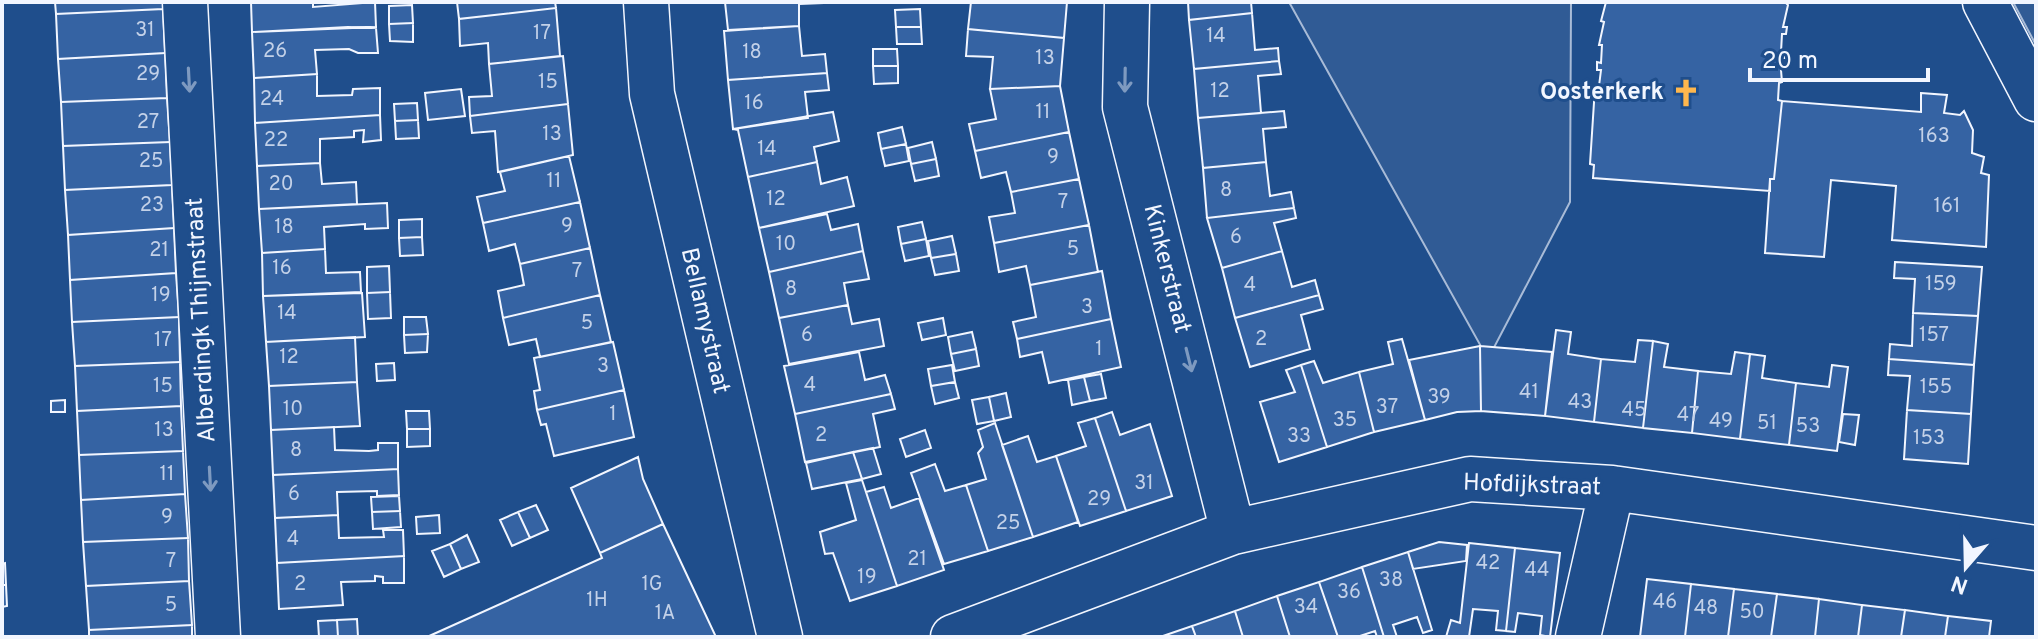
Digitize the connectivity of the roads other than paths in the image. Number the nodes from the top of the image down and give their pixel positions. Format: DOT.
graph roads {
  1 [pos="185,2"];
  2 [pos="646,2"];
  3 [pos="1127,2"];
  4 [pos="1985,2"];
  5 [pos="2036,99"];
  6 [pos="1612,488"];
  7 [pos="1233,532"];
  8 [pos="2036,548"];
  9 [pos="218,637"];
  10 [pos="780,637"];
  11 [pos="953,637"];
  12 [pos="1578,637"];
  1 -- 9 [label="street, Alberdingk Thijmstraat, one-way"];
  2 -- 10 [label="street, Bellamystraat"];
  3 -- 7 [label="street, Kinkerstraat, one-way"];
  4 -- 5 [label="street"];
  6 -- 7 [label="street, Hofdijkstraat"];
  6 -- 8 [label="street, Hofdijkstraat"];
  6 -- 12 [label="street"];
  7 -- 11 [label="street, Hofdijkstraat"];
}
